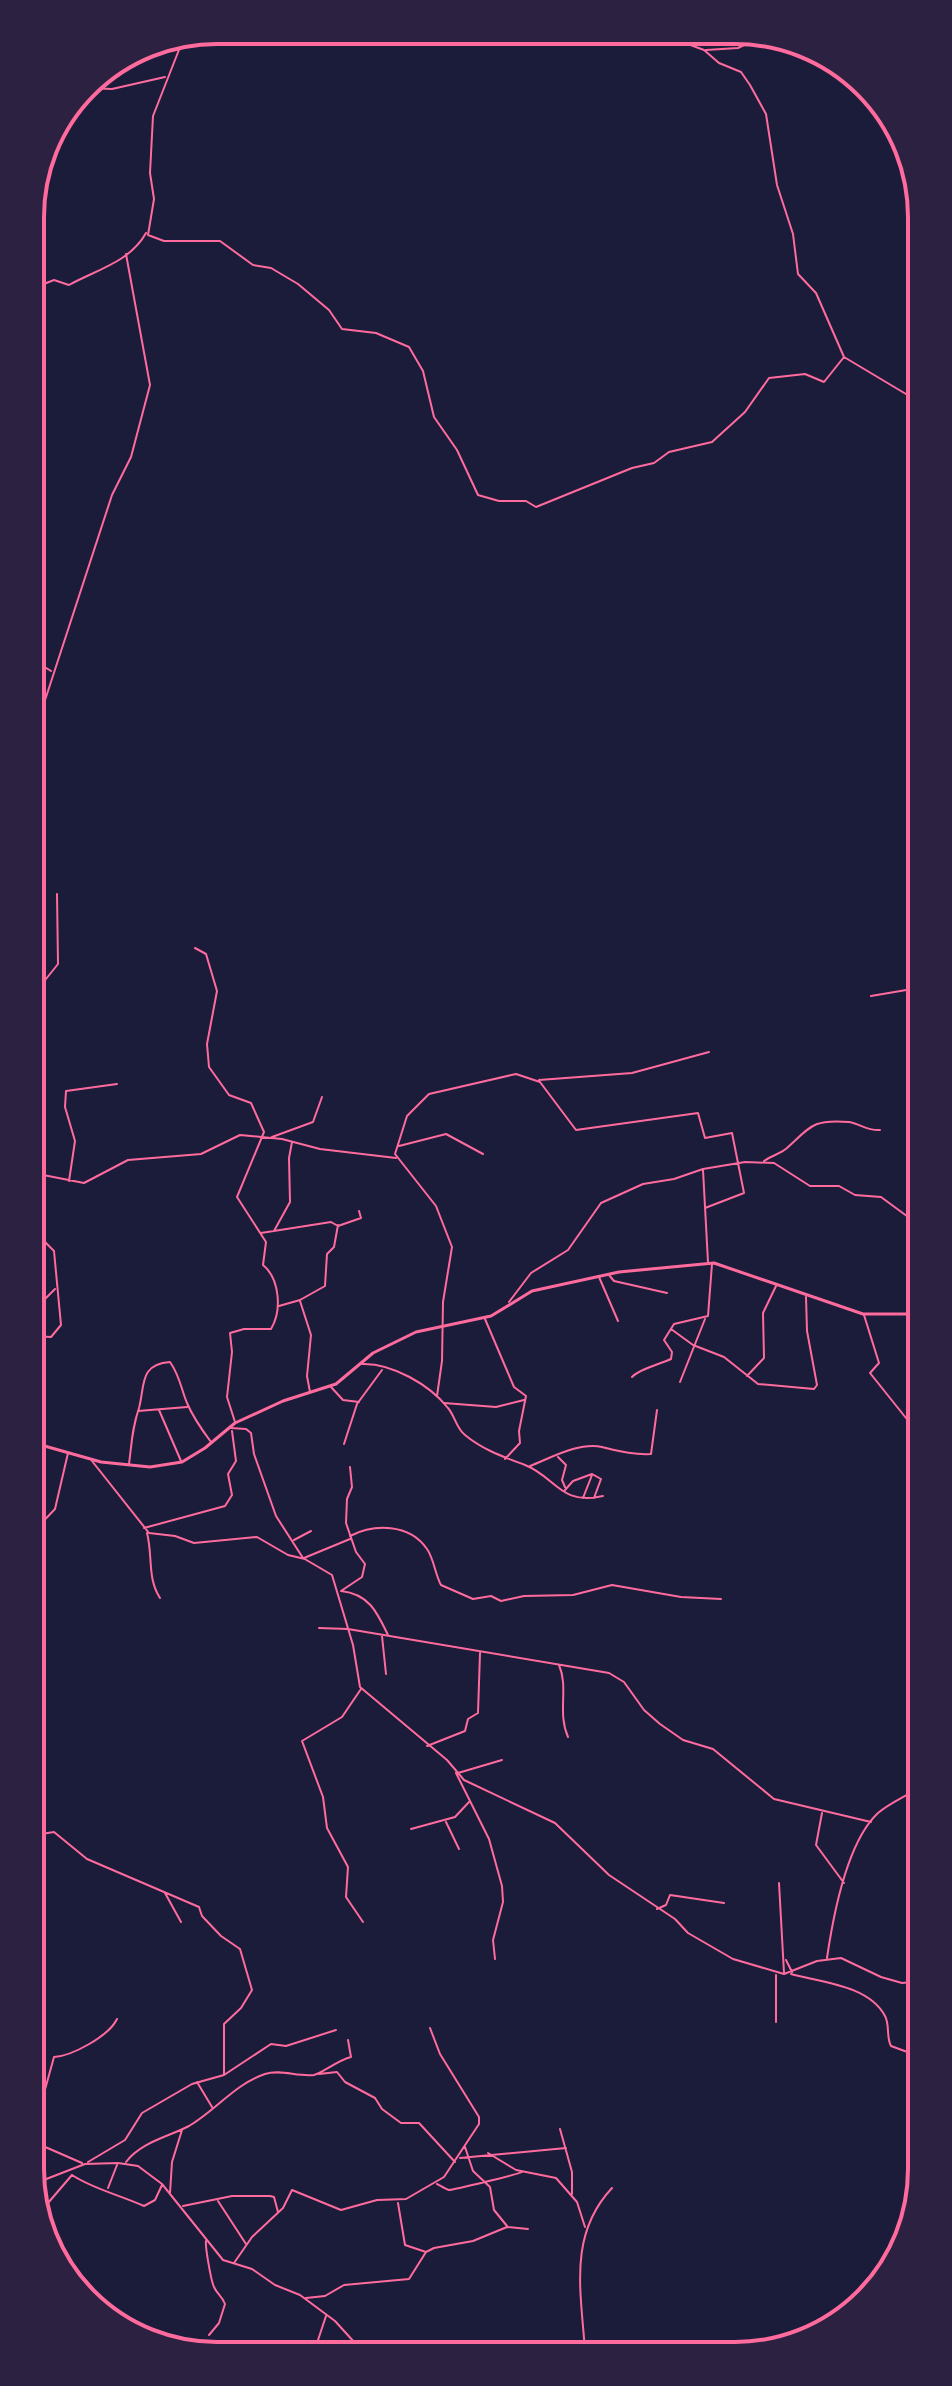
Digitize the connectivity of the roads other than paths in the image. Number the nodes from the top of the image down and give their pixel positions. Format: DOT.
graph roads {
  1 [pos="688,44"];
  2 [pos="745,44"];
  3 [pos="179,48"];
  4 [pos="704,50"];
  5 [pos="167,77"];
  6 [pos="102,89"];
  7 [pos="147,231"];
  8 [pos="151,238"];
  9 [pos="141,242"];
  10 [pos="126,254"];
  11 [pos="44,284"];
  12 [pos="844,357"];
  13 [pos="908,395"];
  14 [pos="44,667"];
  15 [pos="52,672"];
  16 [pos="44,699"];
  17 [pos="57,894"];
  18 [pos="195,948"];
  19 [pos="44,982"];
  20 [pos="908,991"];
  21 [pos="871,996"];
  22 [pos="709,1052"];
  23 [pos="537,1080"];
  24 [pos="117,1084"];
  25 [pos="322,1097"];
  26 [pos="880,1130"];
  27 [pos="264,1137"];
  28 [pos="271,1137"];
  29 [pos="293,1141"];
  30 [pos="398,1146"];
  31 [pos="483,1154"];
  32 [pos="396,1158"];
  33 [pos="763,1161"];
  34 [pos="738,1162"];
  35 [pos="703,1169"];
  36 [pos="44,1173"];
  37 [pos="69,1182"];
  38 [pos="705,1208"];
  39 [pos="359,1211"];
  40 [pos="908,1217"];
  41 [pos="338,1225"];
  42 [pos="273,1232"];
  43 [pos="260,1233"];
  44 [pos="44,1241"];
  45 [pos="710,1263"];
  46 [pos="608,1274"];
  47 [pos="599,1276"];
  48 [pos="777,1285"];
  49 [pos="56,1288"];
  50 [pos="667,1293"];
  51 [pos="806,1296"];
  52 [pos="44,1300"];
  53 [pos="300,1300"];
  54 [pos="509,1302"];
  55 [pos="278,1306"];
  56 [pos="863,1314"];
  57 [pos="908,1314"];
  58 [pos="485,1317"];
  59 [pos="706,1317"];
  60 [pos="618,1321"];
  61 [pos="442,1325"];
  62 [pos="671,1329"];
  63 [pos="44,1337"];
  64 [pos="693,1345"];
  65 [pos="360,1364"];
  66 [pos="383,1369"];
  67 [pos="747,1376"];
  68 [pos="632,1377"];
  69 [pos="680,1382"];
  70 [pos="330,1386"];
  71 [pos="310,1394"];
  72 [pos="437,1396"];
  73 [pos="525,1400"];
  74 [pos="359,1402"];
  75 [pos="443,1403"];
  76 [pos="188,1406"];
  77 [pos="159,1410"];
  78 [pos="657,1410"];
  79 [pos="137,1411"];
  80 [pos="908,1420"];
  81 [pos="235,1423"];
  82 [pos="229,1429"];
  83 [pos="212,1443"];
  84 [pos="344,1444"];
  85 [pos="44,1446"];
  86 [pos="68,1452"];
  87 [pos="557,1457"];
  88 [pos="505,1459"];
  89 [pos="91,1460"];
  90 [pos="182,1462"];
  91 [pos="129,1465"];
  92 [pos="350,1467"];
  93 [pos="529,1467"];
  94 [pos="593,1474"];
  95 [pos="565,1490"];
  96 [pos="603,1496"];
  97 [pos="594,1498"];
  98 [pos="582,1499"];
  99 [pos="44,1521"];
  100 [pos="145,1530"];
  101 [pos="311,1531"];
  102 [pos="350,1537"];
  103 [pos="292,1540"];
  104 [pos="304,1559"];
  105 [pos="336,1591"];
  106 [pos="341,1591"];
  107 [pos="160,1598"];
  108 [pos="721,1599"];
  109 [pos="319,1628"];
  110 [pos="348,1629"];
  111 [pos="381,1635"];
  112 [pos="390,1637"];
  113 [pos="480,1652"];
  114 [pos="558,1664"];
  115 [pos="386,1674"];
  116 [pos="362,1688"];
  117 [pos="568,1737"];
  118 [pos="427,1746"];
  119 [pos="502,1760"];
  120 [pos="456,1772"];
  121 [pos="908,1794"];
  122 [pos="470,1801"];
  123 [pos="822,1812"];
  124 [pos="445,1821"];
  125 [pos="871,1822"];
  126 [pos="411,1829"];
  127 [pos="44,1834"];
  128 [pos="459,1849"];
  129 [pos="779,1883"];
  130 [pos="845,1883"];
  131 [pos="164,1893"];
  132 [pos="724,1903"];
  133 [pos="656,1909"];
  134 [pos="181,1922"];
  135 [pos="363,1922"];
  136 [pos="495,1959"];
  137 [pos="785,1959"];
  138 [pos="827,1959"];
  139 [pos="791,1973"];
  140 [pos="776,1974"];
  141 [pos="784,1974"];
  142 [pos="908,1982"];
  143 [pos="117,2019"];
  144 [pos="776,2022"];
  145 [pos="430,2028"];
  146 [pos="336,2030"];
  147 [pos="348,2040"];
  148 [pos="908,2052"];
  149 [pos="318,2074"];
  150 [pos="224,2075"];
  151 [pos="197,2082"];
  152 [pos="44,2094"];
  153 [pos="213,2108"];
  154 [pos="183,2129"];
  155 [pos="560,2129"];
  156 [pos="465,2147"];
  157 [pos="44,2148"];
  158 [pos="566,2148"];
  159 [pos="488,2153"];
  160 [pos="469,2156"];
  161 [pos="459,2159"];
  162 [pos="118,2163"];
  163 [pos="126,2163"];
  164 [pos="456,2163"];
  165 [pos="85,2164"];
  166 [pos="72,2170"];
  167 [pos="522,2172"];
  168 [pos="72,2175"];
  169 [pos="44,2180"];
  170 [pos="484,2180"];
  171 [pos="436,2183"];
  172 [pos="162,2184"];
  173 [pos="612,2188"];
  174 [pos="107,2189"];
  175 [pos="170,2194"];
  176 [pos="572,2195"];
  177 [pos="217,2200"];
  178 [pos="397,2202"];
  179 [pos="48,2203"];
  180 [pos="181,2206"];
  181 [pos="278,2212"];
  182 [pos="507,2227"];
  183 [pos="528,2229"];
  184 [pos="586,2229"];
  185 [pos="207,2240"];
  186 [pos="246,2244"];
  187 [pos="426,2252"];
  188 [pos="234,2263"];
  189 [pos="305,2298"];
  190 [pos="326,2315"];
  191 [pos="209,2335"];
  192 [pos="317,2342"];
  193 [pos="354,2342"];
  194 [pos="584,2342"];
  1 -- 4 [label="street"];
  2 -- 4 [label="street"];
  3 -- 5 [label="street"];
  4 -- 12 [label="street"];
  5 -- 6 [label="street"];
  5 -- 7 [label="street"];
  7 -- 8 [label="street"];
  7 -- 9 [label="street"];
  8 -- 9 [label="street"];
  8 -- 12 [label="street"];
  9 -- 10 [label="street"];
  10 -- 11 [label="street"];
  10 -- 15 [label="street"];
  12 -- 13 [label="street"];
  14 -- 15 [label="street"];
  15 -- 16 [label="street"];
  17 -- 19 [label="street"];
  18 -- 27 [label="street"];
  20 -- 21 [label="street"];
  22 -- 23 [label="street"];
  23 -- 30 [label="street"];
  23 -- 34 [label="street"];
  24 -- 37 [label="street"];
  25 -- 28 [label="street"];
  26 -- 33 [label="street"];
  27 -- 28 [label="street"];
  27 -- 37 [label="street"];
  27 -- 43 [label="street"];
  28 -- 29 [label="street"];
  29 -- 32 [label="street"];
  29 -- 42 [label="street"];
  30 -- 31 [label="street"];
  30 -- 32 [label="street"];
  32 -- 61 [label="street"];
  33 -- 34 [label="street"];
  33 -- 40 [label="street"];
  34 -- 35 [label="street"];
  34 -- 38 [label="street"];
  35 -- 38 [label="street"];
  35 -- 54 [label="street"];
  36 -- 37 [label="street"];
  38 -- 45 [label="street"];
  39 -- 41 [label="street"];
  41 -- 42 [label="street"];
  41 -- 53 [label="street"];
  42 -- 43 [label="street"];
  43 -- 55 [label="street"];
  44 -- 49 [label="street"];
  45 -- 46 [label="street"];
  45 -- 48 [label="street"];
  45 -- 59 [label="street"];
  46 -- 47 [label="street"];
  46 -- 50 [label="street"];
  47 -- 54 [label="street"];
  47 -- 60 [label="street"];
  48 -- 51 [label="street"];
  48 -- 67 [label="street"];
  49 -- 52 [label="street"];
  49 -- 63 [label="street"];
  51 -- 56 [label="street"];
  51 -- 67 [label="street"];
  53 -- 55 [label="street"];
  53 -- 71 [label="street"];
  54 -- 58 [label="street"];
  55 -- 81 [label="street"];
  56 -- 57 [label="street"];
  56 -- 80 [label="street"];
  58 -- 61 [label="street"];
  58 -- 73 [label="street"];
  59 -- 62 [label="street"];
  59 -- 64 [label="street"];
  61 -- 65 [label="street"];
  61 -- 72 [label="street"];
  62 -- 64 [label="street"];
  62 -- 68 [label="street"];
  64 -- 67 [label="street"];
  64 -- 69 [label="street"];
  65 -- 66 [label="street"];
  65 -- 70 [label="street"];
  66 -- 72 [label="street"];
  66 -- 74 [label="street"];
  70 -- 71 [label="street"];
  70 -- 74 [label="street"];
  71 -- 81 [label="street"];
  72 -- 75 [label="street"];
  73 -- 75 [label="street"];
  73 -- 88 [label="street"];
  74 -- 84 [label="street"];
  75 -- 88 [label="street"];
  76 -- 77 [label="street"];
  76 -- 79 [label="street"];
  76 -- 83 [label="street"];
  77 -- 79 [label="street"];
  77 -- 90 [label="street"];
  78 -- 87 [label="street"];
  79 -- 91 [label="street"];
  81 -- 82 [label="street"];
  82 -- 83 [label="street"];
  82 -- 100 [label="street"];
  82 -- 103 [label="street"];
  83 -- 90 [label="street"];
  85 -- 86 [label="street"];
  86 -- 89 [label="street"];
  86 -- 99 [label="street"];
  87 -- 93 [label="street"];
  87 -- 95 [label="street"];
  88 -- 93 [label="street"];
  89 -- 91 [label="street"];
  89 -- 100 [label="street"];
  90 -- 91 [label="street"];
  92 -- 102 [label="street"];
  93 -- 95 [label="street"];
  94 -- 95 [label="street"];
  94 -- 97 [label="street"];
  94 -- 98 [label="street"];
  95 -- 98 [label="street"];
  96 -- 97 [label="street"];
  97 -- 98 [label="street"];
  100 -- 104 [label="street"];
  100 -- 107 [label="street"];
  101 -- 103 [label="street"];
  102 -- 104 [label="street"];
  102 -- 106 [label="street"];
  102 -- 108 [label="street"];
  103 -- 104 [label="street"];
  104 -- 105 [label="street"];
  105 -- 106 [label="street"];
  105 -- 110 [label="street"];
  106 -- 112 [label="street"];
  109 -- 110 [label="street"];
  110 -- 111 [label="street"];
  110 -- 116 [label="street"];
  111 -- 112 [label="street"];
  111 -- 115 [label="street"];
  112 -- 113 [label="street"];
  113 -- 114 [label="street"];
  113 -- 118 [label="street"];
  114 -- 117 [label="street"];
  114 -- 123 [label="street"];
  116 -- 118 [label="street"];
  116 -- 135 [label="street"];
  118 -- 120 [label="street"];
  119 -- 120 [label="street"];
  120 -- 122 [label="street"];
  120 -- 133 [label="street"];
  121 -- 125 [label="street"];
  122 -- 124 [label="street"];
  122 -- 136 [label="street"];
  123 -- 125 [label="street"];
  123 -- 130 [label="street"];
  124 -- 126 [label="street"];
  124 -- 128 [label="street"];
  125 -- 130 [label="street"];
  127 -- 131 [label="street"];
  129 -- 137 [label="street"];
  130 -- 138 [label="street"];
  131 -- 134 [label="street"];
  131 -- 150 [label="street"];
  132 -- 133 [label="street"];
  133 -- 140 [label="street"];
  137 -- 139 [label="street"];
  137 -- 141 [label="street"];
  138 -- 139 [label="street"];
  138 -- 142 [label="street"];
  139 -- 141 [label="street"];
  139 -- 148 [label="street"];
  140 -- 141 [label="street"];
  140 -- 144 [label="street"];
  143 -- 152 [label="street"];
  145 -- 156 [label="street"];
  146 -- 150 [label="street"];
  147 -- 149 [label="street"];
  149 -- 153 [label="street"];
  149 -- 164 [label="street"];
  150 -- 151 [label="street"];
  151 -- 153 [label="street"];
  151 -- 165 [label="street"];
  153 -- 154 [label="street"];
  154 -- 163 [label="street"];
  154 -- 175 [label="street"];
  155 -- 158 [label="street"];
  156 -- 160 [label="street"];
  156 -- 161 [label="street"];
  157 -- 165 [label="street"];
  158 -- 159 [label="street"];
  158 -- 176 [label="street"];
  159 -- 160 [label="street"];
  159 -- 167 [label="street"];
  160 -- 161 [label="street"];
  160 -- 170 [label="street"];
  161 -- 164 [label="street"];
  162 -- 163 [label="street"];
  162 -- 165 [label="street"];
  162 -- 174 [label="street"];
  163 -- 172 [label="street"];
  164 -- 171 [label="street"];
  165 -- 166 [label="street"];
  166 -- 168 [label="street"];
  166 -- 169 [label="street"];
  167 -- 170 [label="street"];
  167 -- 176 [label="street"];
  168 -- 174 [label="street"];
  168 -- 179 [label="street"];
  170 -- 171 [label="street"];
  170 -- 182 [label="street"];
  171 -- 178 [label="street"];
  172 -- 174 [label="street"];
  172 -- 175 [label="street"];
  173 -- 184 [label="street"];
  175 -- 180 [label="street"];
  176 -- 184 [label="street"];
  177 -- 180 [label="street"];
  177 -- 181 [label="street"];
  177 -- 186 [label="street"];
  178 -- 181 [label="street"];
  178 -- 187 [label="street"];
  180 -- 185 [label="street"];
  181 -- 186 [label="street"];
  182 -- 183 [label="street"];
  182 -- 187 [label="street"];
  184 -- 194 [label="street"];
  185 -- 188 [label="street"];
  185 -- 191 [label="street"];
  186 -- 188 [label="street"];
  187 -- 189 [label="street"];
  188 -- 189 [label="street"];
  189 -- 190 [label="street"];
  190 -- 192 [label="street"];
  190 -- 193 [label="street"];
}
